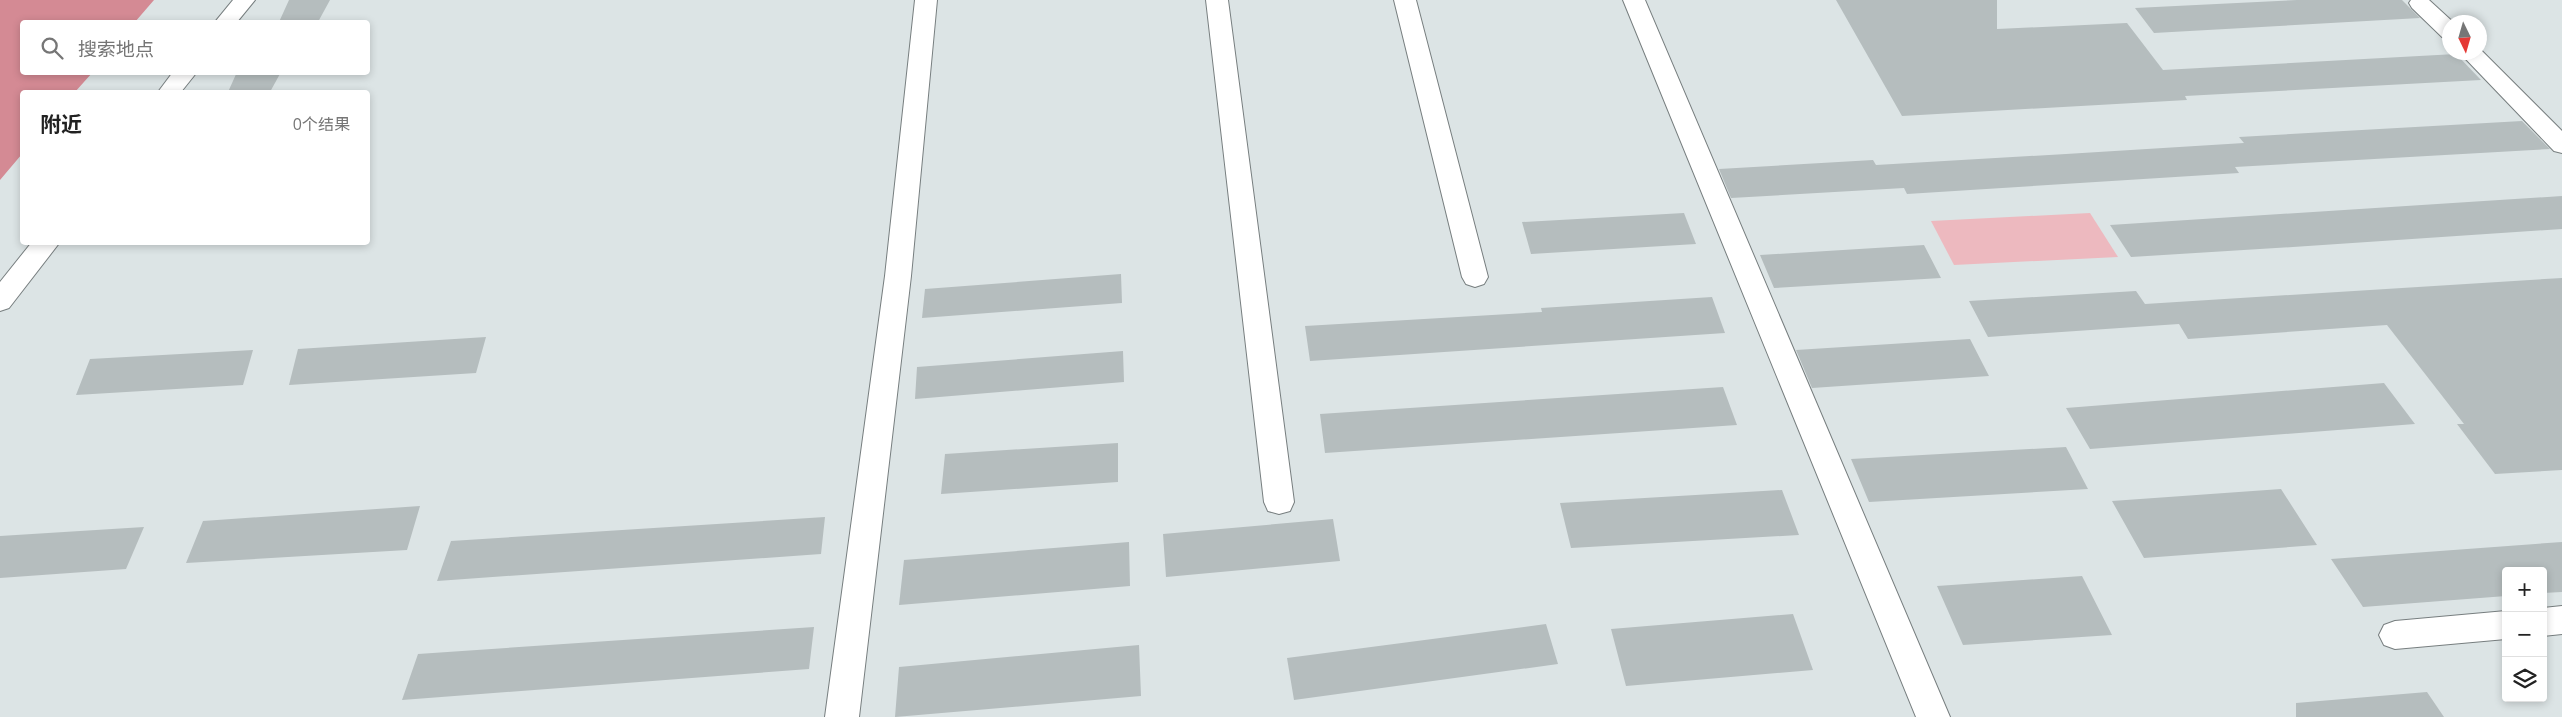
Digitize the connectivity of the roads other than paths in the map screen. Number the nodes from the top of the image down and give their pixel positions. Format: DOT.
graph roads {
  1 [pos="244,0"];
  2 [pos="926,0"];
  3 [pos="1217,0"];
  4 [pos="1405,0"];
  5 [pos="1634,0"];
  6 [pos="2420,3"];
  7 [pos="228,20"];
  8 [pos="2442,24"];
  9 [pos="2478,60"];
  10 [pos="183,75"];
  11 [pos="171,90"];
  12 [pos="2562,145"];
  13 [pos="45,245"];
  14 [pos="1475,277"];
  15 [pos="0,300"];
  16 [pos="1279,502"];
  17 [pos="2562,620"];
  18 [pos="2547,622"];
  19 [pos="2502,625"];
  20 [pos="2395,634"];
  21 [pos="842,717"];
  22 [pos="1934,717"];
  1 -- 7 [label="street"];
  2 -- 21 [label="street"];
  3 -- 16 [label="street"];
  4 -- 14 [label="street"];
  5 -- 22 [label="street"];
  6 -- 8 [label="street"];
  9 -- 12 [label="street"];
  10 -- 11 [label="street"];
  13 -- 15 [label="street"];
  17 -- 18 [label="street"];
  19 -- 20 [label="street"];
}
